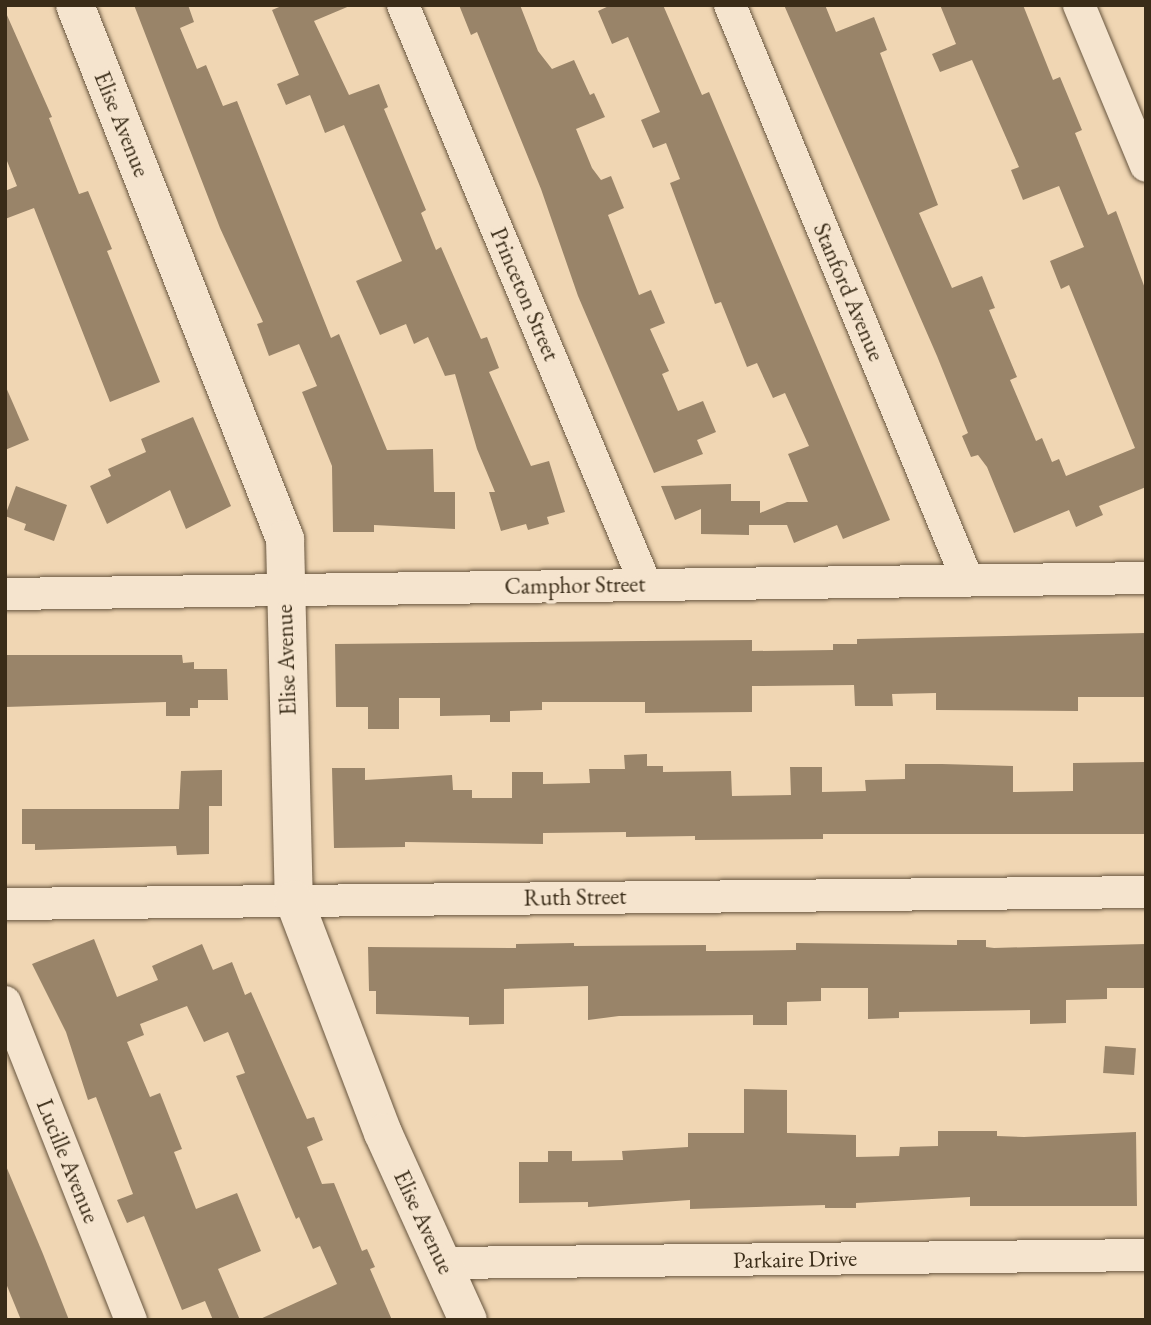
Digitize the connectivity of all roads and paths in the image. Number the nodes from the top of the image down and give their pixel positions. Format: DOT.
graph roads {
  1 [pos="75,5"];
  2 [pos="403,5"];
  3 [pos="730,5"];
  4 [pos="1079,5"];
  5 [pos="1146,166"];
  6 [pos="1146,578"];
  7 [pos="967,579"];
  8 [pos="645,583"];
  9 [pos="284,590"];
  10 [pos="5,594"];
  11 [pos="1146,892"];
  12 [pos="294,900"];
  13 [pos="5,904"];
  14 [pos="5,1002"];
  15 [pos="1146,1255"];
  16 [pos="445,1263"];
  17 [pos="131,1320"];
  18 [pos="468,1320"];
  1 -- 9 [label="street, Elise Avenue"];
  2 -- 8 [label="street, Princeton Street"];
  3 -- 7 [label="street, Stanford Avenue"];
  4 -- 5 [label="street"];
  6 -- 7 [label="street, Camphor Street"];
  7 -- 8 [label="street, Camphor Street"];
  8 -- 9 [label="street, Camphor Street"];
  9 -- 10 [label="street, Camphor Street"];
  9 -- 12 [label="street, Elise Avenue"];
  11 -- 12 [label="street, Ruth Street"];
  12 -- 13 [label="street, Ruth Street"];
  12 -- 16 [label="street, Elise Avenue"];
  14 -- 17 [label="street, Lucille Avenue"];
  15 -- 16 [label="street, Parkaire Drive"];
  16 -- 18 [label="street, Elise Avenue"];
}
